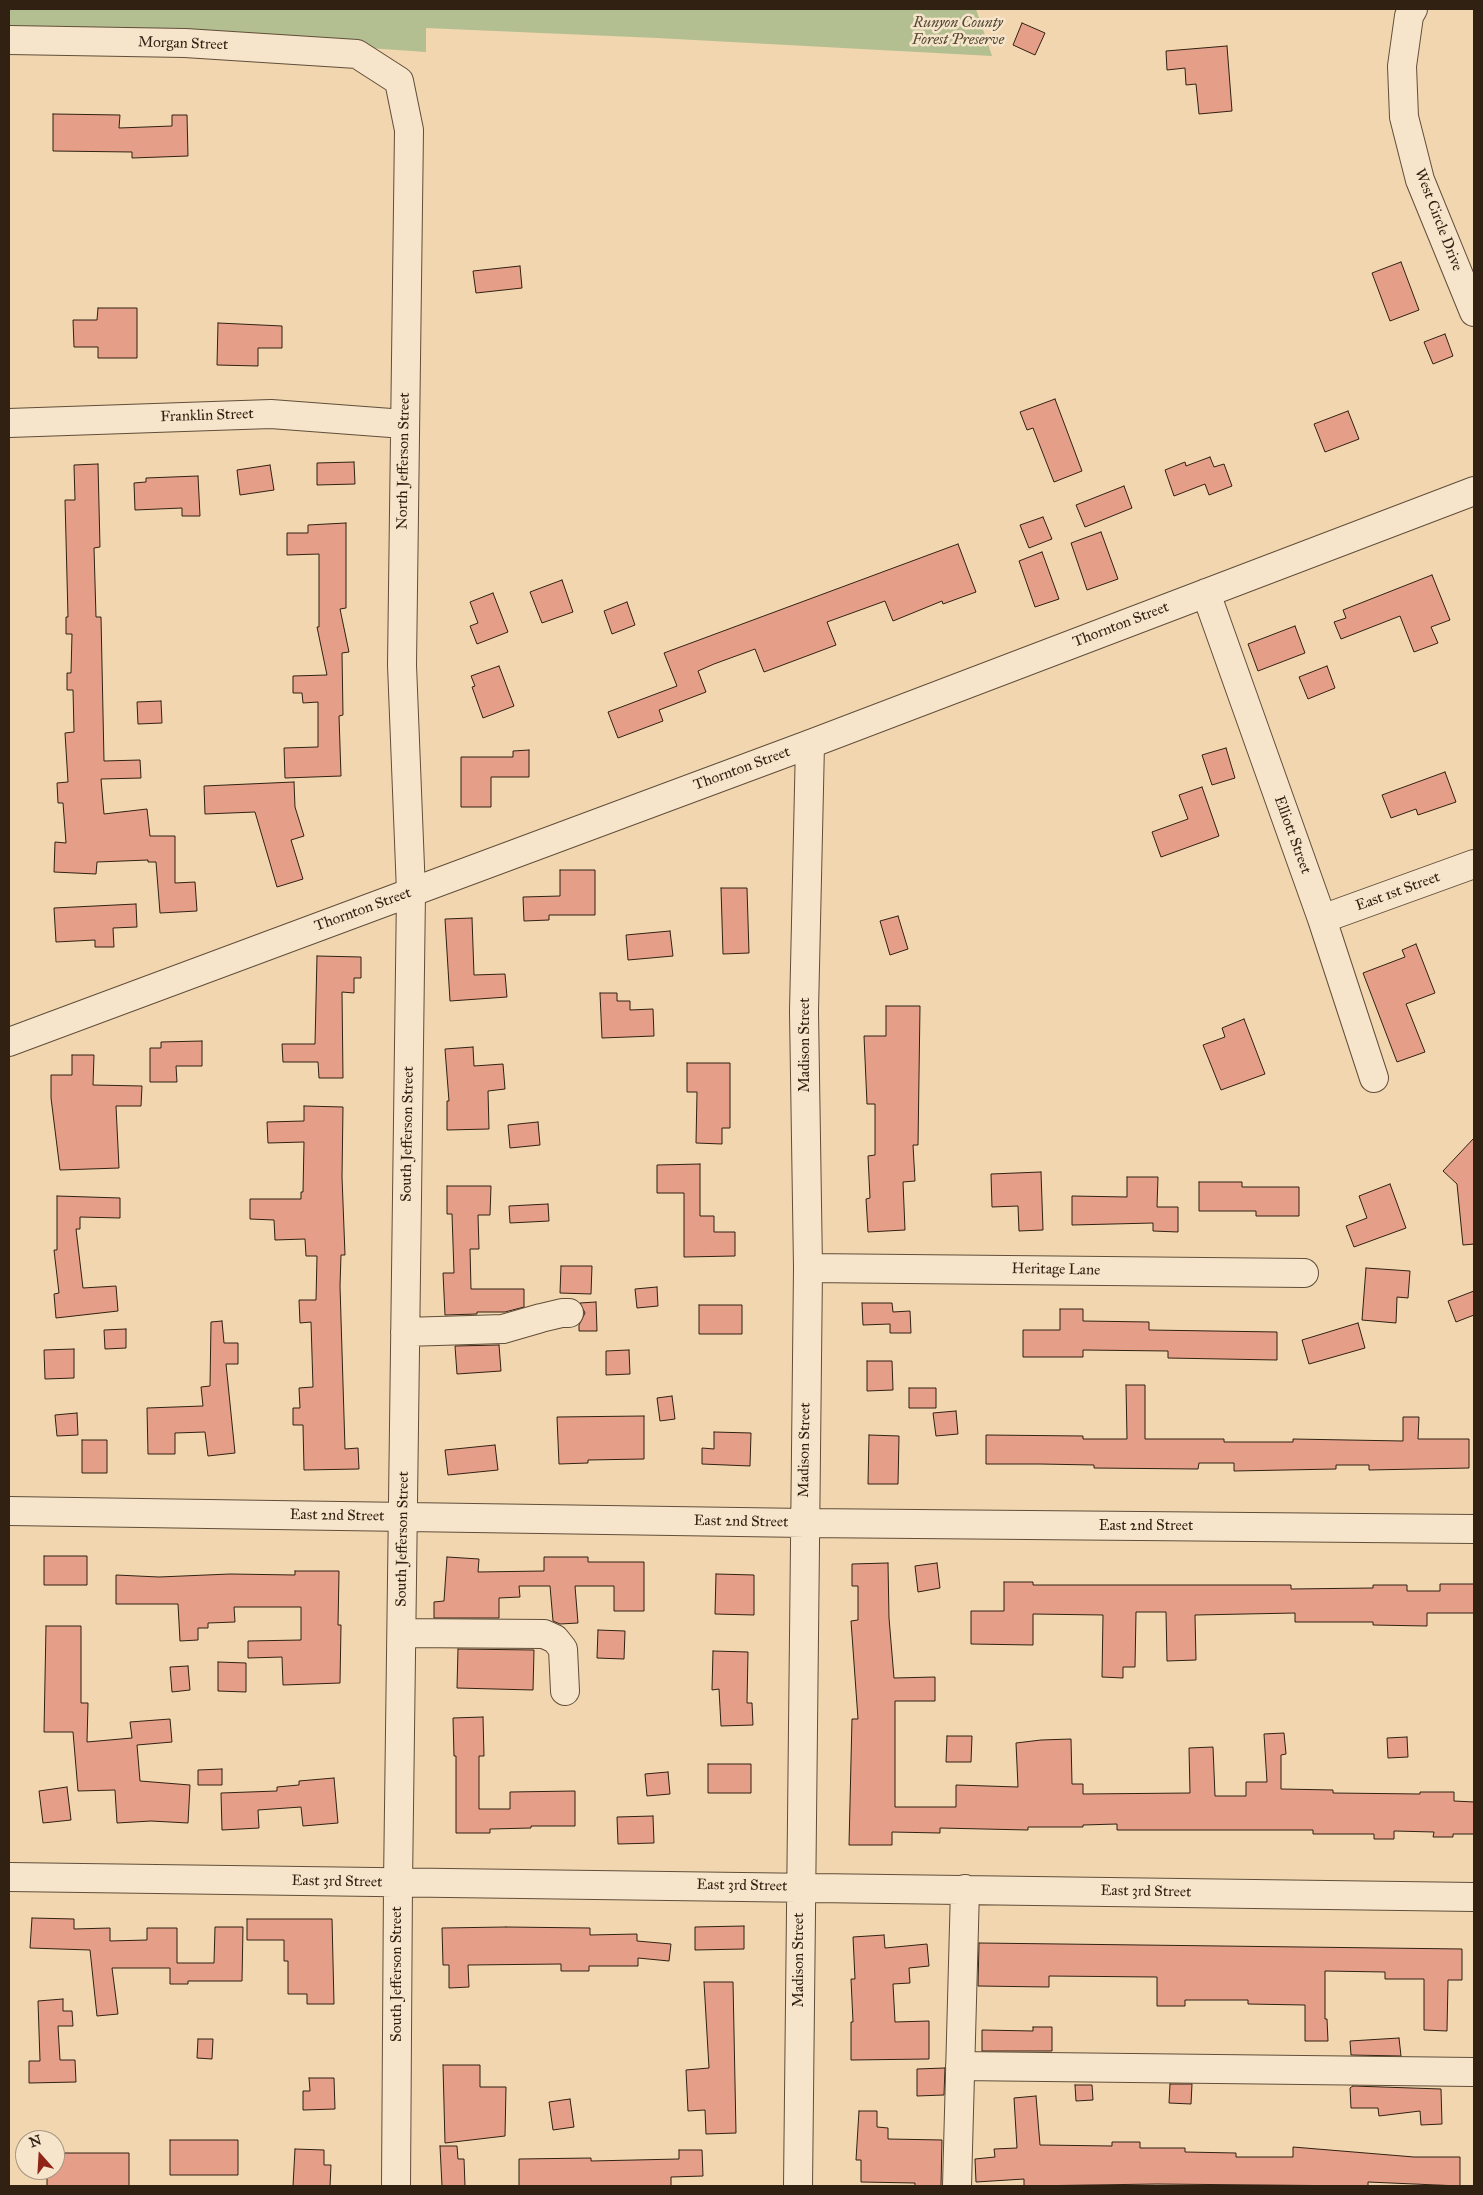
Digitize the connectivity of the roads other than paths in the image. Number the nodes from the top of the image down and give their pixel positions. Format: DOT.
graph roads {
  1 [pos="1413,9"];
  2 [pos="9,40"];
  3 [pos="357,54"];
  4 [pos="1474,312"];
  5 [pos="9,423"];
  6 [pos="404,424"];
  7 [pos="1474,491"];
  8 [pos="1206,593"];
  9 [pos="810,744"];
  10 [pos="1474,864"];
  11 [pos="411,892"];
  12 [pos="1322,918"];
  13 [pos="9,1042"];
  14 [pos="1374,1078"];
  15 [pos="808,1268"];
  16 [pos="1304,1273"];
  17 [pos="569,1314"];
  18 [pos="405,1332"];
  19 [pos="9,1512"];
  20 [pos="403,1517"];
  21 [pos="804,1523"];
  22 [pos="1474,1528"];
  23 [pos="402,1633"];
  24 [pos="565,1692"];
  25 [pos="9,1877"];
  26 [pos="398,1883"];
  27 [pos="800,1887"];
  28 [pos="965,1889"];
  29 [pos="1474,1897"];
  30 [pos="960,2066"];
  31 [pos="1474,2072"];
  32 [pos="396,2186"];
  33 [pos="798,2186"];
  34 [pos="957,2186"];
  1 -- 4 [label="street, West Circle Drive"];
  2 -- 3 [label="street, Morgan Street"];
  3 -- 6 [label="street, North Jefferson Street"];
  5 -- 6 [label="street, Franklin Street"];
  6 -- 11 [label="street, North Jefferson Street"];
  7 -- 8 [label="street, Thornton Street"];
  8 -- 9 [label="street, Thornton Street"];
  8 -- 12 [label="street, Elliott Street"];
  9 -- 11 [label="street, Thornton Street"];
  9 -- 15 [label="street, Madison Street"];
  10 -- 12 [label="street, East 1st Street"];
  11 -- 13 [label="street, Thornton Street"];
  11 -- 18 [label="street, South Jefferson Street"];
  12 -- 14 [label="street, Elliott Street"];
  15 -- 16 [label="street, Heritage Lane"];
  15 -- 21 [label="street, Madison Street"];
  17 -- 18 [label="street"];
  18 -- 20 [label="street, South Jefferson Street"];
  19 -- 20 [label="street, East 2nd Street"];
  20 -- 21 [label="street, East 2nd Street"];
  20 -- 23 [label="street, South Jefferson Street"];
  21 -- 22 [label="street, East 2nd Street"];
  21 -- 27 [label="street, Madison Street"];
  23 -- 24 [label="street"];
  23 -- 26 [label="street, South Jefferson Street"];
  25 -- 26 [label="street, East 3rd Street"];
  26 -- 27 [label="street, East 3rd Street"];
  26 -- 32 [label="street, South Jefferson Street"];
  27 -- 28 [label="street, East 3rd Street"];
  27 -- 33 [label="street, Madison Street"];
  28 -- 29 [label="street, East 3rd Street"];
  28 -- 30 [label="street"];
  30 -- 31 [label="street"];
  30 -- 34 [label="street"];
}
